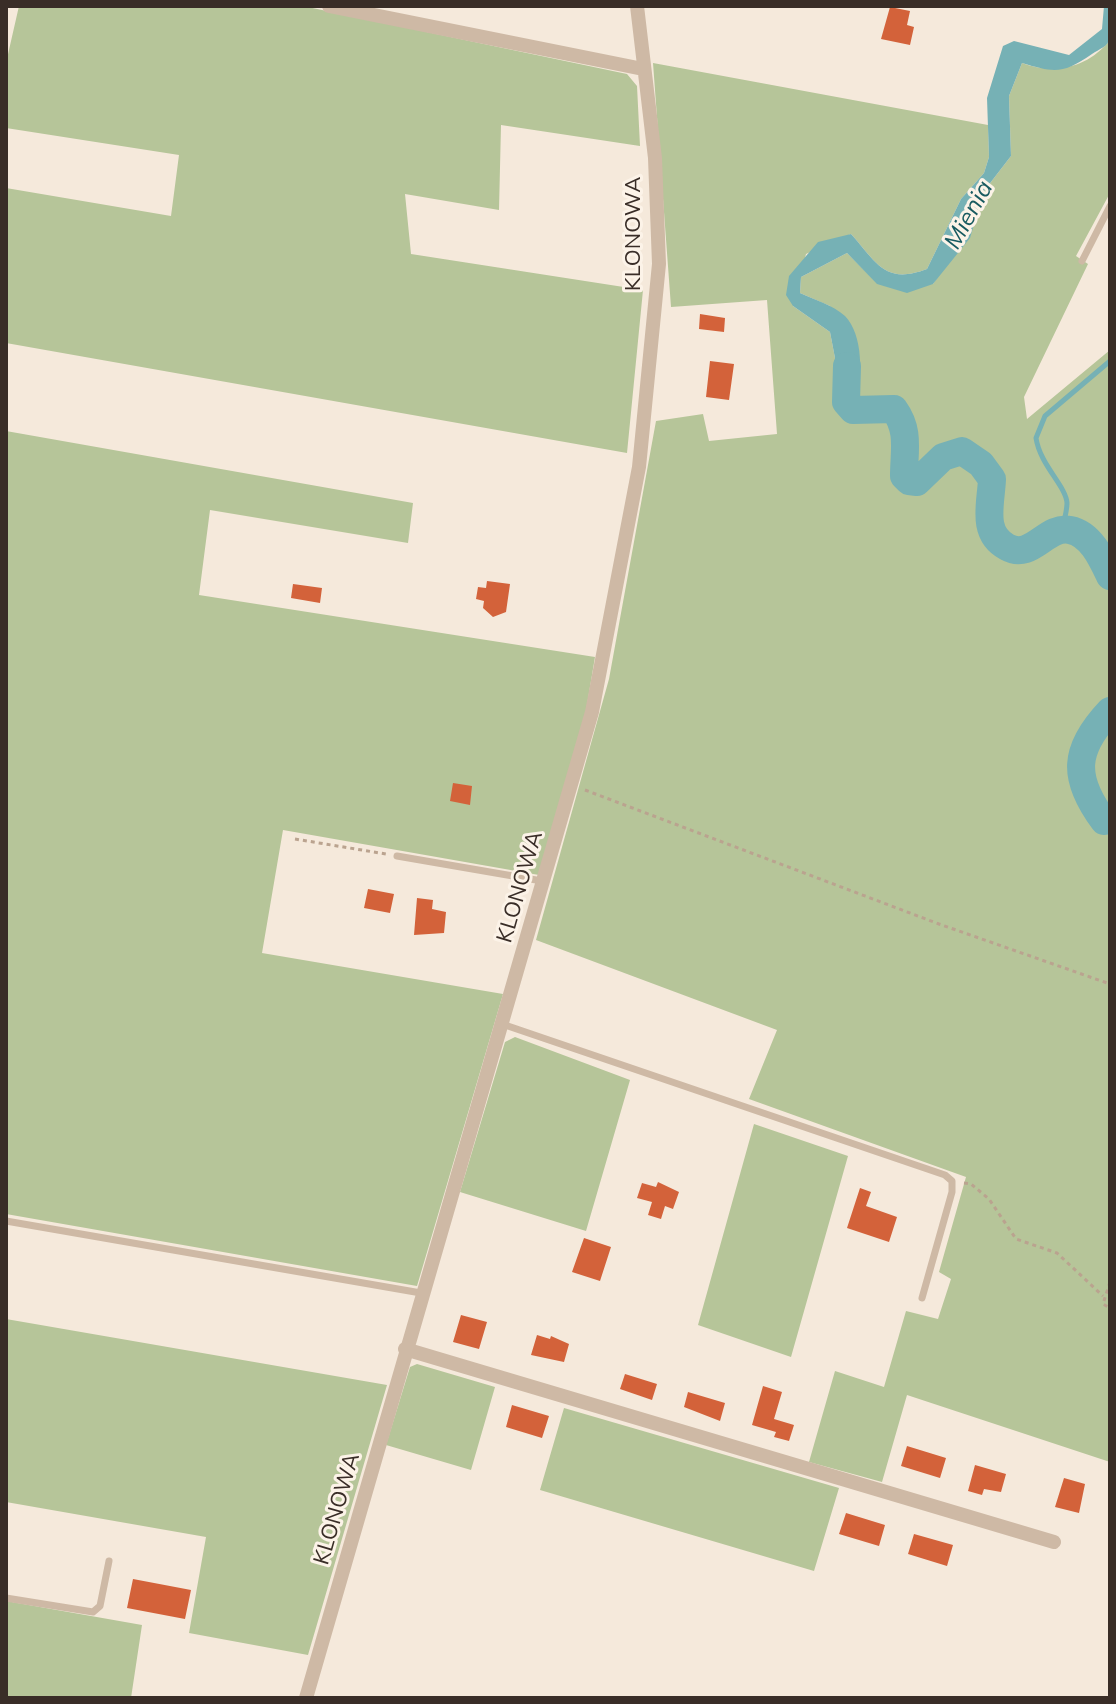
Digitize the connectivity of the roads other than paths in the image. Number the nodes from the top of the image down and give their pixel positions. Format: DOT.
graph roads {
  1 [pos="329,6"];
  2 [pos="637,6"];
  3 [pos="643,69"];
  4 [pos="1110,206"];
  5 [pos="1082,261"];
  6 [pos="397,856"];
  7 [pos="544,881"];
  8 [pos="502,1024"];
  9 [pos="6,1221"];
  10 [pos="421,1293"];
  11 [pos="922,1298"];
  12 [pos="405,1349"];
  13 [pos="1054,1542"];
  14 [pos="109,1561"];
  15 [pos="6,1598"];
  16 [pos="306,1698"];
  1 -- 3 [label="street"];
  2 -- 3 [label="street, KLONOWA"];
  3 -- 7 [label="street, KLONOWA"];
  4 -- 5 [label="lane"];
  6 -- 7 [label="lane"];
  7 -- 8 [label="street, KLONOWA"];
  8 -- 10 [label="street, KLONOWA"];
  8 -- 11 [label="lane"];
  9 -- 10 [label="lane"];
  10 -- 12 [label="street, KLONOWA"];
  12 -- 13 [label="street"];
  12 -- 16 [label="street, KLONOWA"];
  14 -- 15 [label="lane"];
}
